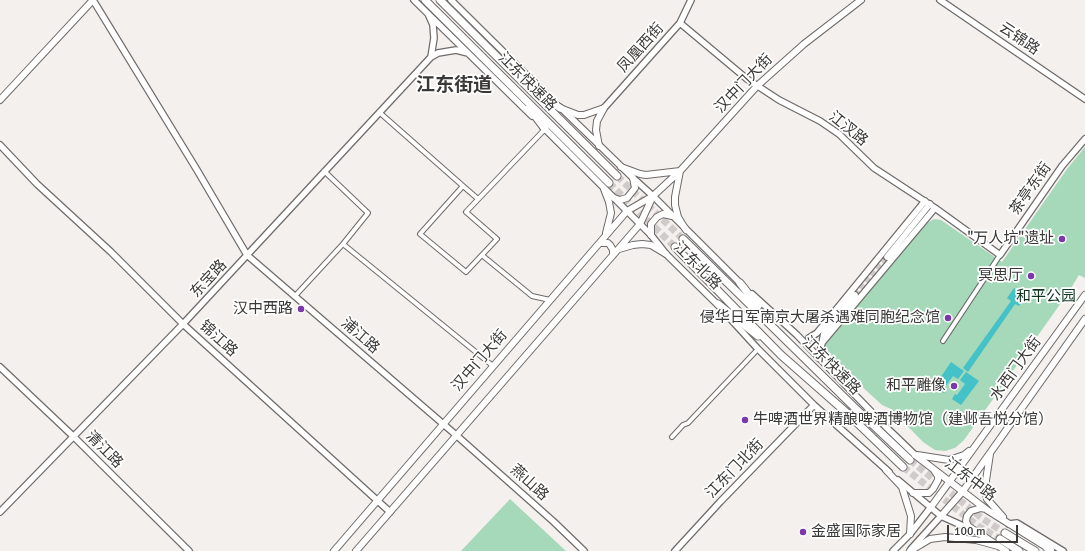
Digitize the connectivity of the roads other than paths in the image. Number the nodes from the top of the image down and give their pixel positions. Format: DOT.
graph roads {
  1 [pos="93,0"];
  2 [pos="414,0"];
  3 [pos="425,0"];
  4 [pos="440,0"];
  5 [pos="451,0"];
  6 [pos="692,0"];
  7 [pos="861,0"];
  8 [pos="940,0"];
  9 [pos="428,13"];
  10 [pos="680,23"];
  11 [pos="468,53"];
  12 [pos="431,57"];
  13 [pos="519,78"];
  14 [pos="512,85"];
  15 [pos="757,86"];
  16 [pos="1085,99"];
  17 [pos="0,100"];
  18 [pos="560,108"];
  19 [pos="604,108"];
  20 [pos="379,112"];
  21 [pos="545,129"];
  22 [pos="1085,139"];
  23 [pos="0,145"];
  24 [pos="599,146"];
  25 [pos="621,167"];
  26 [pos="324,171"];
  27 [pos="680,171"];
  28 [pos="617,176"];
  29 [pos="633,178"];
  30 [pos="609,183"];
  31 [pos="463,186"];
  32 [pos="604,189"];
  33 [pos="654,196"];
  34 [pos="614,198"];
  35 [pos="478,199"];
  36 [pos="930,204"];
  37 [pos="627,212"];
  38 [pos="672,216"];
  39 [pos="640,224"];
  40 [pos="686,230"];
  41 [pos="651,235"];
  42 [pos="605,237"];
  43 [pos="682,239"];
  44 [pos="600,243"];
  45 [pos="343,244"];
  46 [pos="675,247"];
  47 [pos="618,250"];
  48 [pos="666,254"];
  49 [pos="613,255"];
  50 [pos="1000,255"];
  51 [pos="247,256"];
  52 [pos="483,256"];
  53 [pos="879,257"];
  54 [pos="888,260"];
  55 [pos="870,268"];
  56 [pos="879,274"];
  57 [pos="863,277"];
  58 [pos="740,283"];
  59 [pos="870,284"];
  60 [pos="854,288"];
  61 [pos="858,295"];
  62 [pos="1085,295"];
  63 [pos="295,296"];
  64 [pos="550,300"];
  65 [pos="718,304"];
  66 [pos="1085,319"];
  67 [pos="183,324"];
  68 [pos="773,327"];
  69 [pos="824,333"];
  70 [pos="796,335"];
  71 [pos="809,338"];
  72 [pos="943,341"];
  73 [pos="821,344"];
  74 [pos="758,349"];
  75 [pos="781,355"];
  76 [pos="819,358"];
  77 [pos="494,366"];
  78 [pos="0,367"];
  79 [pos="814,405"];
  80 [pos="443,424"];
  81 [pos="456,435"];
  82 [pos="74,437"];
  83 [pos="672,437"];
  84 [pos="975,446"];
  85 [pos="991,451"];
  86 [pos="913,457"];
  87 [pos="903,468"];
  88 [pos="932,468"];
  89 [pos="886,470"];
  90 [pos="950,481"];
  91 [pos="963,491"];
  92 [pos="913,492"];
  93 [pos="377,501"];
  94 [pos="931,507"];
  95 [pos="988,510"];
  96 [pos="0,512"];
  97 [pos="390,512"];
  98 [pos="941,516"];
  99 [pos="1009,524"];
  100 [pos="975,532"];
  101 [pos="1004,533"];
  102 [pos="910,534"];
  103 [pos="999,545"];
  104 [pos="1050,550"];
  105 [pos="189,551"];
  106 [pos="334,551"];
  107 [pos="356,551"];
  108 [pos="584,551"];
  109 [pos="675,551"];
  110 [pos="893,551"];
  111 [pos="910,551"];
  112 [pos="1006,551"];
  113 [pos="1019,551"];
  114 [pos="1035,551"];
  115 [pos="1063,551"];
  1 -- 17 [label="main road"];
  1 -- 51 [label="street"];
  2 -- 9 [label="street, 江东北路"];
  3 -- 14 [label="highway, 江东快速路"];
  4 -- 13 [label="highway, 江东快速路"];
  5 -- 18 [label="street, 江东北路"];
  6 -- 10 [label="street, 凤凰西街"];
  7 -- 15 [label="main road, 汉中门大街"];
  8 -- 16 [label="street, 云锦路"];
  9 -- 11 [label="street, 江东北路"];
  9 -- 12 [label="street"];
  10 -- 15 [label="street, 江汊路"];
  10 -- 19 [label="street, 凤凰西街"];
  11 -- 12 [label="street"];
  11 -- 21 [label="street, 江东北路"];
  12 -- 20 [label="street, 东宝路"];
  13 -- 18 [label="highway"];
  13 -- 28 [label="highway, 江东快速路"];
  14 -- 21 [label="highway"];
  14 -- 30 [label="highway, 江东快速路"];
  15 -- 27 [label="main road, 汉中门大街"];
  15 -- 36 [label="street, 江汊路"];
  18 -- 19 [label="main road"];
  18 -- 24 [label="street, 江东北路"];
  19 -- 24 [label="main road"];
  20 -- 26 [label="street, 东宝路"];
  20 -- 31 [label="street"];
  21 -- 32 [label="street, 江东北路"];
  21 -- 35 [label="street"];
  22 -- 50 [label="street, 茶亭东街"];
  23 -- 67 [label="street, 锦江路"];
  24 -- 25 [label="street, 江东北路"];
  25 -- 27 [label="main road"];
  25 -- 29 [label="street, 江东北路"];
  26 -- 45 [label="street"];
  26 -- 51 [label="street, 东宝路"];
  27 -- 33 [label="main road, 汉中门大街"];
  27 -- 40 [label="main road"];
  29 -- 33 [label="street, 江东北路"];
  29 -- 34 [label="main road"];
  31 -- 35 [label="street"];
  31 -- 52 [label="street"];
  32 -- 34 [label="street, 江东北路"];
  32 -- 42 [label="main road"];
  33 -- 37 [label="main road, 汉中门大街"];
  33 -- 38 [label="street, 江东北路"];
  33 -- 39 [label="main road, 汉中门大街"];
  34 -- 37 [label="street, 江东北路"];
  35 -- 52 [label="street"];
  36 -- 50 [label="street, 江汊路"];
  36 -- 53 [label="street"];
  36 -- 54 [label="street"];
  37 -- 39 [label="street, 江东北路"];
  37 -- 42 [label="main road, 汉中门大街"];
  38 -- 40 [label="street, 江东北路"];
  38 -- 41 [label="main road"];
  39 -- 41 [label="street, 江东北路"];
  39 -- 47 [label="main road, 汉中门大街"];
  40 -- 58 [label="street, 江东北路"];
  41 -- 48 [label="street, 江东北路"];
  42 -- 44 [label="main road, 汉中门大街"];
  43 -- 68 [label="highway, 江东快速路"];
  44 -- 49 [label="main road"];
  44 -- 64 [label="main road, 汉中门大街"];
  45 -- 63 [label="street"];
  45 -- 77 [label="street"];
  46 -- 75 [label="highway, 江东快速路"];
  47 -- 48 [label="main road"];
  47 -- 49 [label="main road, 汉中门大街"];
  48 -- 65 [label="street, 江东北路"];
  49 -- 81 [label="main road, 汉中门大街"];
  50 -- 72 [label="street"];
  51 -- 63 [label="street, 浦江路"];
  51 -- 67 [label="street, 东宝路"];
  52 -- 64 [label="street"];
  53 -- 54 [label="street"];
  53 -- 55 [label="street"];
  54 -- 56 [label="street"];
  55 -- 56 [label="street"];
  55 -- 57 [label="street"];
  56 -- 59 [label="street"];
  57 -- 59 [label="street"];
  57 -- 60 [label="street"];
  58 -- 68 [label="highway"];
  58 -- 70 [label="street, 江东北路"];
  59 -- 61 [label="street"];
  60 -- 61 [label="street"];
  60 -- 71 [label="street"];
  61 -- 69 [label="street"];
  61 -- 73 [label="street"];
  62 -- 84 [label="main road, 水西门大街"];
  63 -- 80 [label="street, 浦江路"];
  64 -- 77 [label="main road, 汉中门大街"];
  65 -- 74 [label="street, 江东北路"];
  65 -- 75 [label="highway"];
  66 -- 85 [label="main road, 水西门大街"];
  67 -- 82 [label="street, 东宝路"];
  67 -- 93 [label="street, 锦江路"];
  68 -- 86 [label="highway, 江东快速路"];
  69 -- 71 [label="street"];
  69 -- 73 [label="street"];
  70 -- 71 [label="street"];
  70 -- 76 [label="street, 江东北路"];
  73 -- 76 [label="street"];
  74 -- 79 [label="street, 江东北路"];
  74 -- 83 [label="street"];
  75 -- 87 [label="highway, 江东快速路"];
  76 -- 86 [label="street, 江东北路"];
  77 -- 80 [label="main road, 汉中门大街"];
  78 -- 82 [label="street, 清江路"];
  79 -- 89 [label="street, 江东北路"];
  79 -- 109 [label="street, 江东门北街"];
  80 -- 81 [label="street, 浦江路"];
  80 -- 93 [label="main road, 汉中门大街"];
  81 -- 97 [label="main road, 汉中门大街"];
  81 -- 108 [label="street, 燕山路"];
  82 -- 96 [label="street, 东宝路"];
  82 -- 105 [label="street, 清江路"];
  84 -- 86 [label="main road"];
  84 -- 90 [label="main road, 水西门大街"];
  85 -- 91 [label="main road, 水西门大街"];
  85 -- 99 [label="main road"];
  86 -- 88 [label="main road, 江东中路"];
  88 -- 90 [label="main road, 江东中路"];
  88 -- 92 [label="main road"];
  89 -- 92 [label="street, 江东北路"];
  89 -- 102 [label="main road"];
  90 -- 91 [label="main road, 江东中路"];
  90 -- 94 [label="main road, 水西门大街"];
  91 -- 95 [label="main road, 江东中路"];
  91 -- 98 [label="main road, 水西门大街"];
  92 -- 94 [label="street, 江东北路"];
  93 -- 97 [label="street, 锦江路"];
  93 -- 106 [label="main road, 汉中门大街"];
  94 -- 98 [label="street, 江东北路"];
  94 -- 102 [label="street, 水西门大街"];
  95 -- 99 [label="main road, 江东中路"];
  95 -- 100 [label="main road"];
  97 -- 107 [label="main road, 汉中门大街"];
  98 -- 100 [label="street, 江东北路"];
  98 -- 111 [label="street, 水西门大街"];
  99 -- 104 [label="main road, 江东中路"];
  99 -- 115 [label="street, 江东中路"];
  100 -- 103 [label="main road"];
  101 -- 114 [label="highway"];
  102 -- 110 [label="street, 水西门大街"];
  103 -- 111 [label="main road"];
  103 -- 112 [label="main road"];
  103 -- 113 [label="highway"];
}
